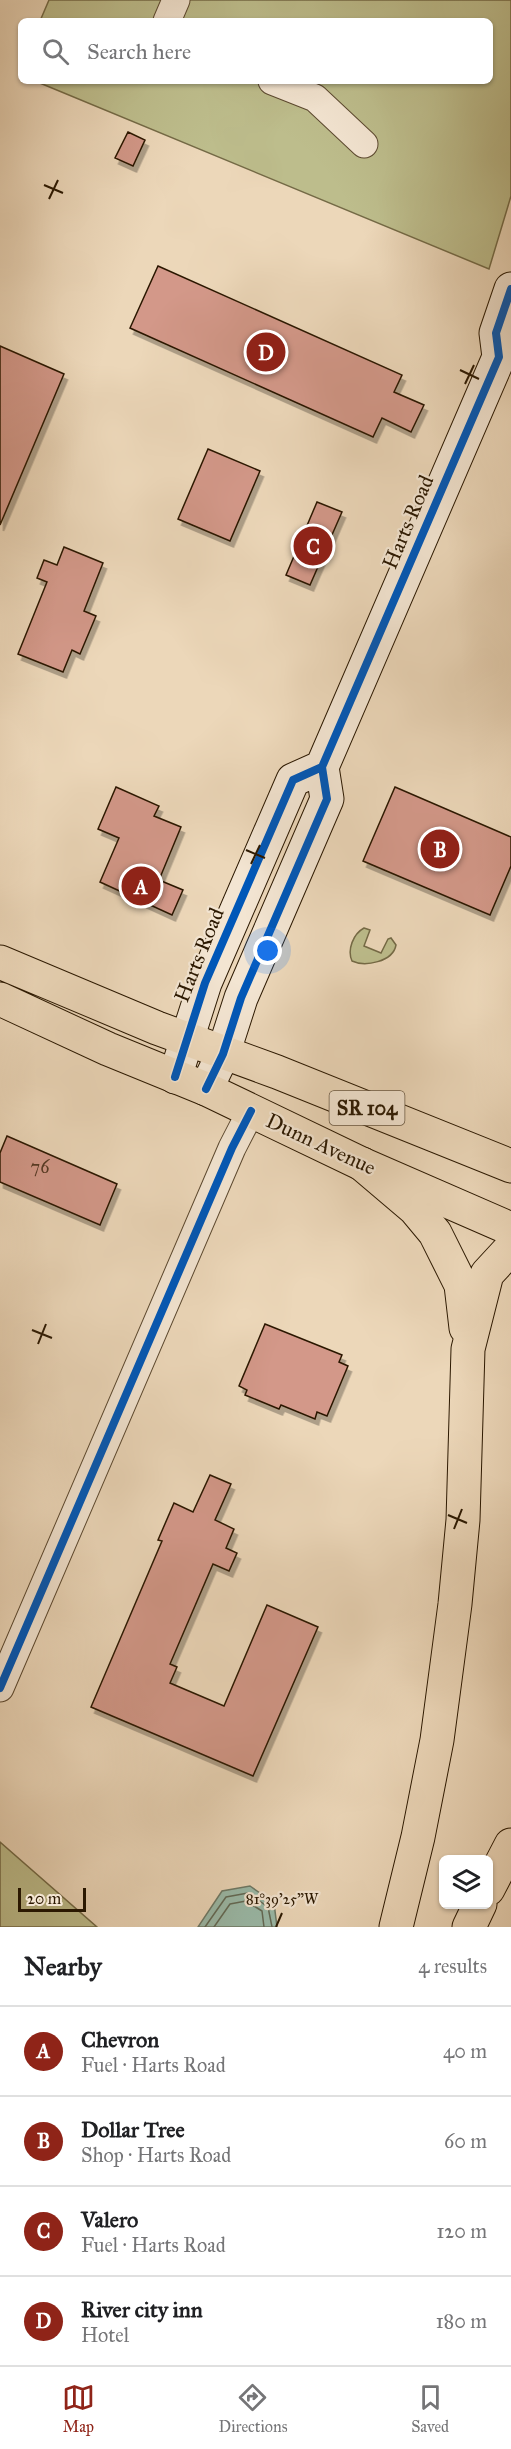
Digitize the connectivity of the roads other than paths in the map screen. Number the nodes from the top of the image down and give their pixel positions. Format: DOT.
graph roads {
  1 [pos="176,0"];
  2 [pos="168,18"];
  3 [pos="280,84"];
  4 [pos="364,144"];
  5 [pos="511,289"];
  6 [pos="505,354"];
  7 [pos="322,767"];
  8 [pos="0,962"];
  9 [pos="0,999"];
  10 [pos="188,1038"];
  11 [pos="223,1054"];
  12 [pos="176,1077"];
  13 [pos="206,1089"];
  14 [pos="251,1111"];
  15 [pos="362,1164"];
  16 [pos="511,1166"];
  17 [pos="511,1229"];
  18 [pos="511,1248"];
  19 [pos="468,1349"];
  20 [pos="0,1688"];
  21 [pos="511,1845"];
  22 [pos="493,1881"];
  23 [pos="478,1909"];
  24 [pos="396,1927"];
  25 [pos="469,1927"];
  1 -- 2 [label="street"];
  3 -- 4 [label="street"];
  5 -- 6 [label="street, Harts Road"];
  6 -- 7 [label="street, Harts Road"];
  7 -- 10 [label="street, Harts Road"];
  7 -- 11 [label="street"];
  8 -- 10 [label="main road, SR 104"];
  9 -- 12 [label="main road, Dunn Avenue / SR 104"];
  10 -- 11 [label="main road, SR 104"];
  10 -- 12 [label="street, Harts Road"];
  11 -- 13 [label="street"];
  11 -- 16 [label="main road, SR 104"];
  12 -- 13 [label="main road, Dunn Avenue / SR 104"];
  13 -- 14 [label="main road, Dunn Avenue / SR 104"];
  14 -- 15 [label="main road, Dunn Avenue / SR 104"];
  14 -- 20 [label="street"];
  15 -- 17 [label="main road, Dunn Avenue / SR 104"];
  15 -- 19 [label="main road"];
  18 -- 19 [label="main road"];
  19 -- 24 [label="main road"];
  21 -- 22 [label="main road"];
  23 -- 25 [label="main road"];
}
